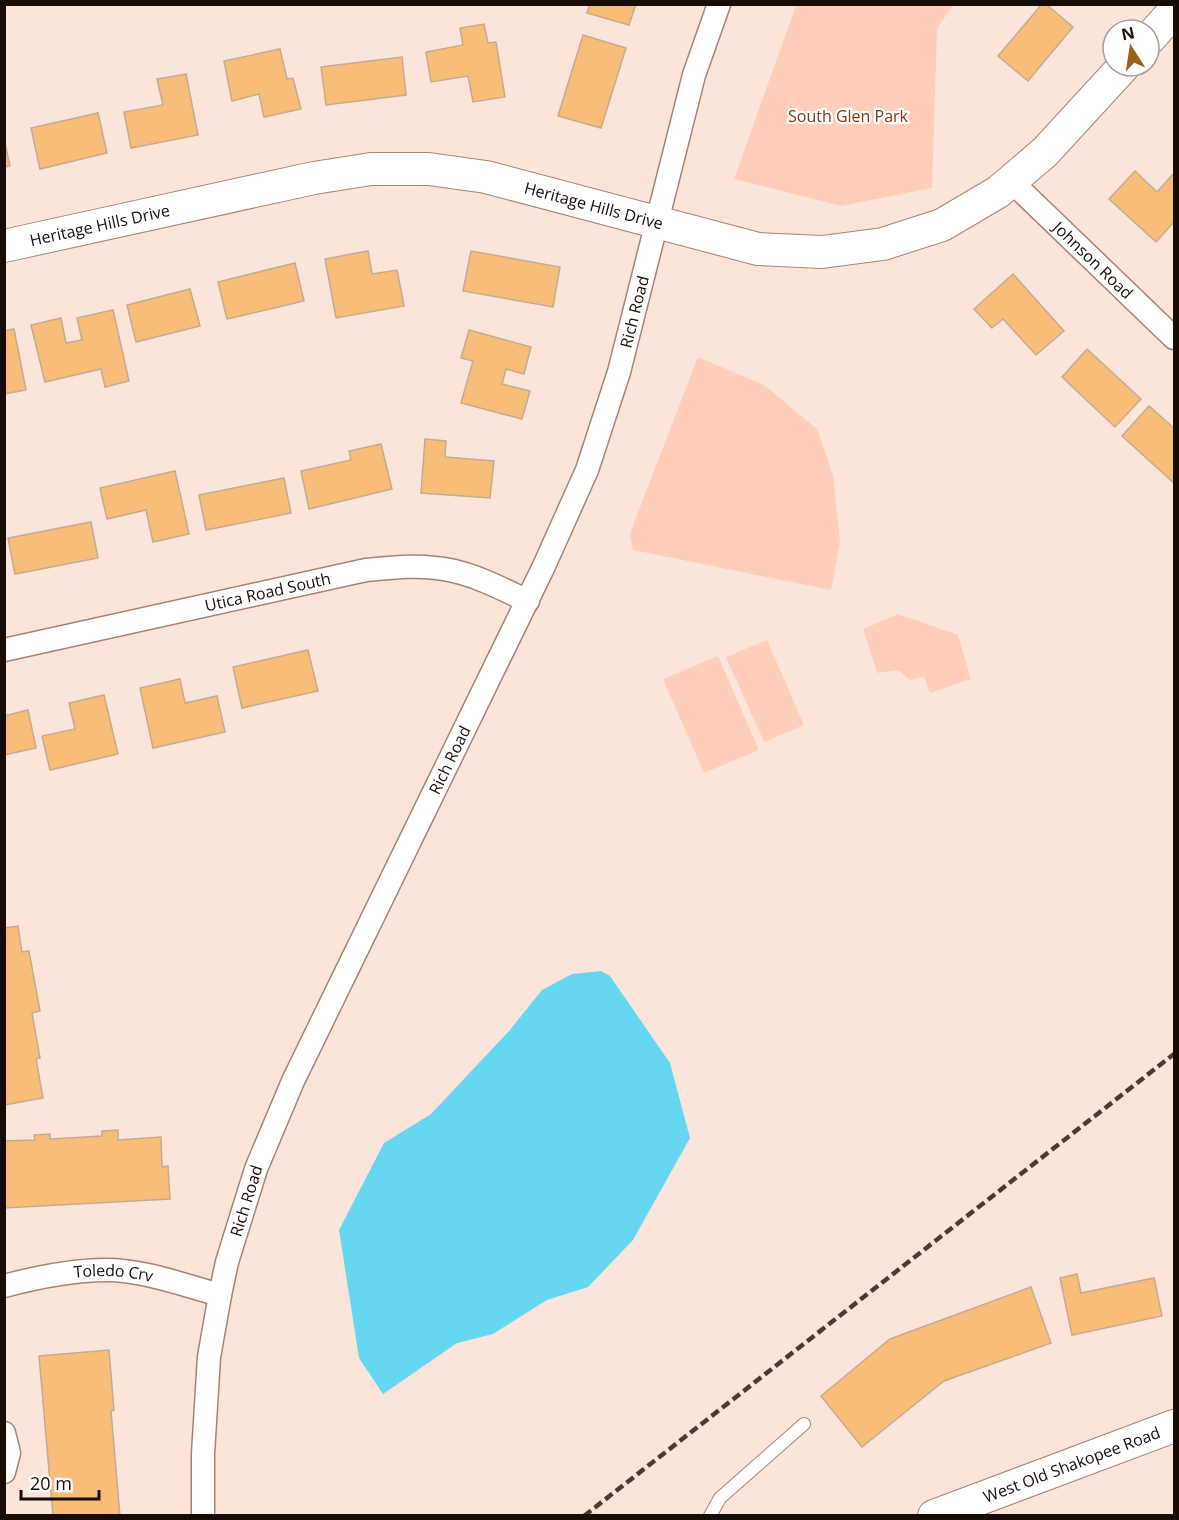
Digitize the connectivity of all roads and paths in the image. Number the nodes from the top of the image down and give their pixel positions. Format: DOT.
graph roads {
  1 [pos="720,4"];
  2 [pos="1174,11"];
  3 [pos="1161,26"];
  4 [pos="1113,78"];
  5 [pos="1011,181"];
  6 [pos="656,223"];
  7 [pos="4,246"];
  8 [pos="1174,338"];
  9 [pos="528,601"];
  10 [pos="4,650"];
  11 [pos="4,1286"];
  12 [pos="220,1295"];
  13 [pos="804,1424"];
  14 [pos="1174,1426"];
  15 [pos="4,1433"];
  16 [pos="4,1472"];
  17 [pos="203,1515"];
  18 [pos="710,1515"];
  19 [pos="934,1515"];
  1 -- 6 [label="street, Rich Road"];
  2 -- 3 [label="street"];
  4 -- 5 [label="street, Heritage Hills Drive"];
  5 -- 6 [label="street, Heritage Hills Drive"];
  5 -- 8 [label="street, Johnson Road"];
  6 -- 7 [label="street, Heritage Hills Drive"];
  6 -- 9 [label="street, Rich Road"];
  9 -- 10 [label="street, Utica Road South"];
  9 -- 12 [label="street, Rich Road"];
  11 -- 12 [label="street, Toledo Crv"];
  12 -- 17 [label="street, Rich Road"];
  13 -- 18 [label="lane"];
  14 -- 19 [label="street, West Old Shakopee Road"];
  15 -- 16 [label="street"];
}
